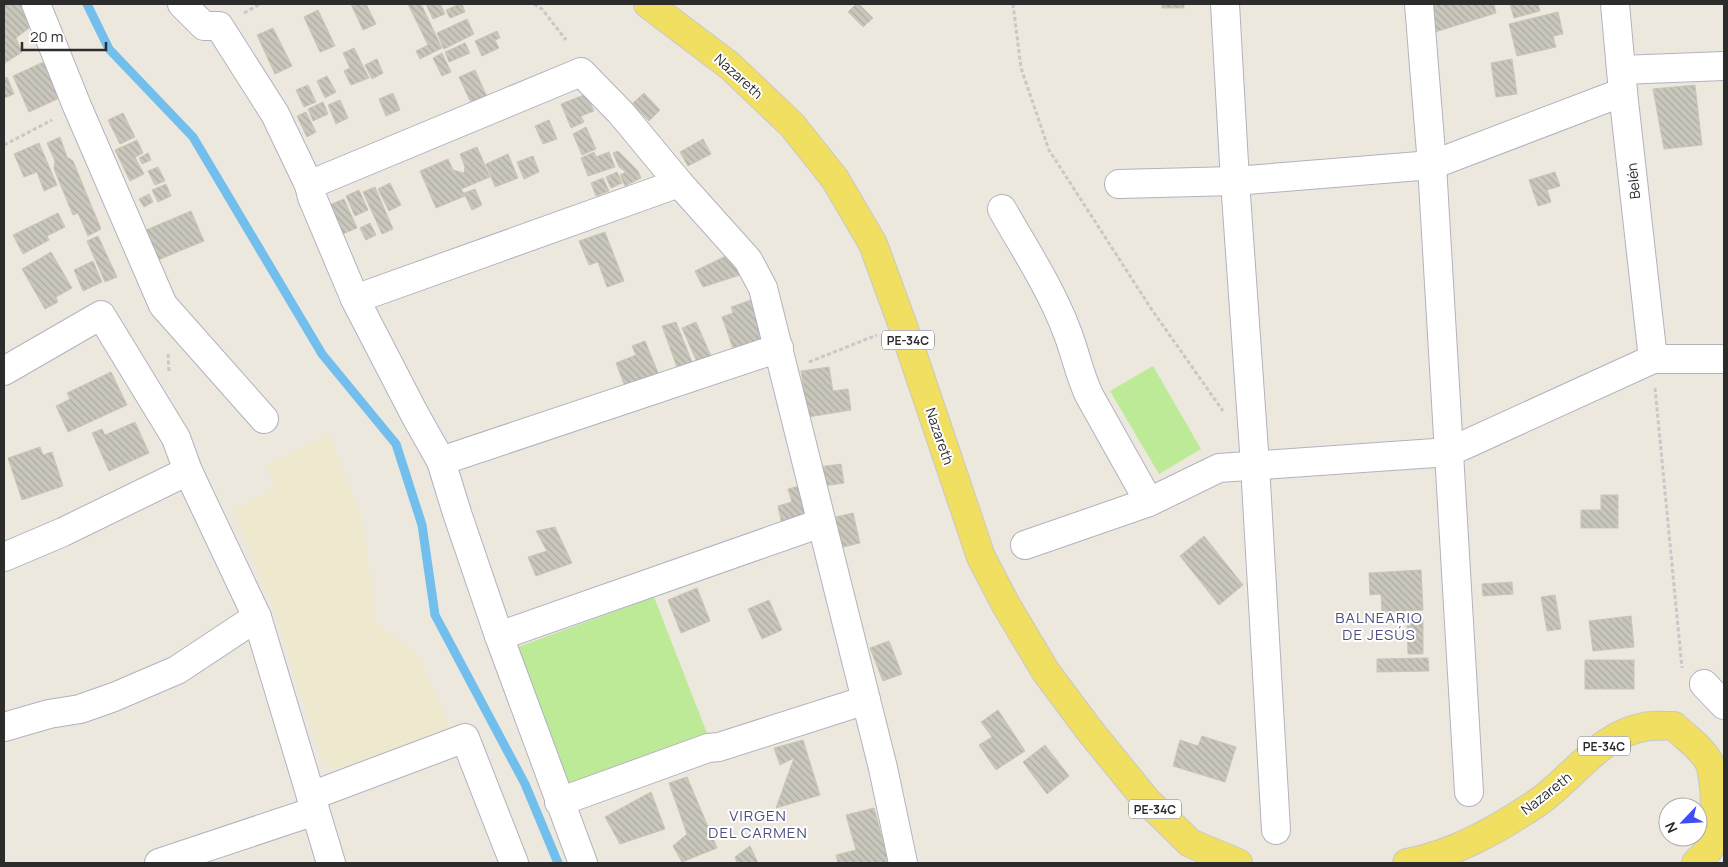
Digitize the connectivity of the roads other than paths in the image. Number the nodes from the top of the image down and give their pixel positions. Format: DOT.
graph roads {
  1 [pos="36,4"];
  2 [pos="182,4"];
  3 [pos="648,4"];
  4 [pos="1224,4"];
  5 [pos="1419,4"];
  6 [pos="1616,4"];
  7 [pos="1724,66"];
  8 [pos="1622,81"];
  9 [pos="1432,165"];
  10 [pos="1235,181"];
  11 [pos="679,183"];
  12 [pos="1119,184"];
  13 [pos="309,185"];
  14 [pos="1002,209"];
  15 [pos="355,298"];
  16 [pos="1652,359"];
  17 [pos="1724,359"];
  18 [pos="782,360"];
  19 [pos="4,371"];
  20 [pos="264,419"];
  21 [pos="1449,452"];
  22 [pos="441,461"];
  23 [pos="1255,465"];
  24 [pos="188,471"];
  25 [pos="1149,502"];
  26 [pos="821,523"];
  27 [pos="1026,545"];
  28 [pos="4,557"];
  29 [pos="257,617"];
  30 [pos="499,636"];
  31 [pos="1694,677"];
  32 [pos="866,700"];
  33 [pos="1724,705"];
  34 [pos="4,728"];
  35 [pos="1469,792"];
  36 [pos="559,802"];
  37 [pos="313,804"];
  38 [pos="1276,830"];
  39 [pos="159,863"];
  40 [pos="331,863"];
  41 [pos="514,863"];
  42 [pos="583,863"];
  43 [pos="903,863"];
  44 [pos="1238,863"];
  45 [pos="1407,863"];
  46 [pos="1674,863"];
  47 [pos="1684,863"];
  48 [pos="1696,863"];
  1 -- 20 [label="street"];
  2 -- 13 [label="street"];
  3 -- 44 [label="main road, Nazareth / PE-34C"];
  4 -- 10 [label="street"];
  5 -- 9 [label="street"];
  6 -- 8 [label="street, Belén"];
  7 -- 8 [label="street"];
  8 -- 9 [label="street"];
  8 -- 16 [label="street, Belén"];
  9 -- 10 [label="street"];
  9 -- 21 [label="street"];
  10 -- 12 [label="street"];
  10 -- 23 [label="street"];
  11 -- 13 [label="street"];
  11 -- 15 [label="street"];
  11 -- 18 [label="street"];
  13 -- 15 [label="street"];
  14 -- 25 [label="street"];
  15 -- 22 [label="street"];
  16 -- 17 [label="street"];
  16 -- 21 [label="street"];
  18 -- 22 [label="street"];
  18 -- 26 [label="street"];
  19 -- 24 [label="street"];
  21 -- 23 [label="street"];
  21 -- 35 [label="street"];
  22 -- 30 [label="street"];
  23 -- 25 [label="street"];
  23 -- 38 [label="street"];
  24 -- 28 [label="street"];
  24 -- 29 [label="street"];
  25 -- 27 [label="street"];
  26 -- 30 [label="street"];
  26 -- 32 [label="street"];
  29 -- 34 [label="street"];
  29 -- 37 [label="street"];
  30 -- 36 [label="street"];
  31 -- 33 [label="street"];
  32 -- 36 [label="street"];
  32 -- 43 [label="street"];
  36 -- 42 [label="street"];
  37 -- 39 [label="street"];
  37 -- 40 [label="street"];
  37 -- 41 [label="street"];
  45 -- 48 [label="main road, Nazareth / PE-34C"];
  46 -- 47 [label="main road"];
}
